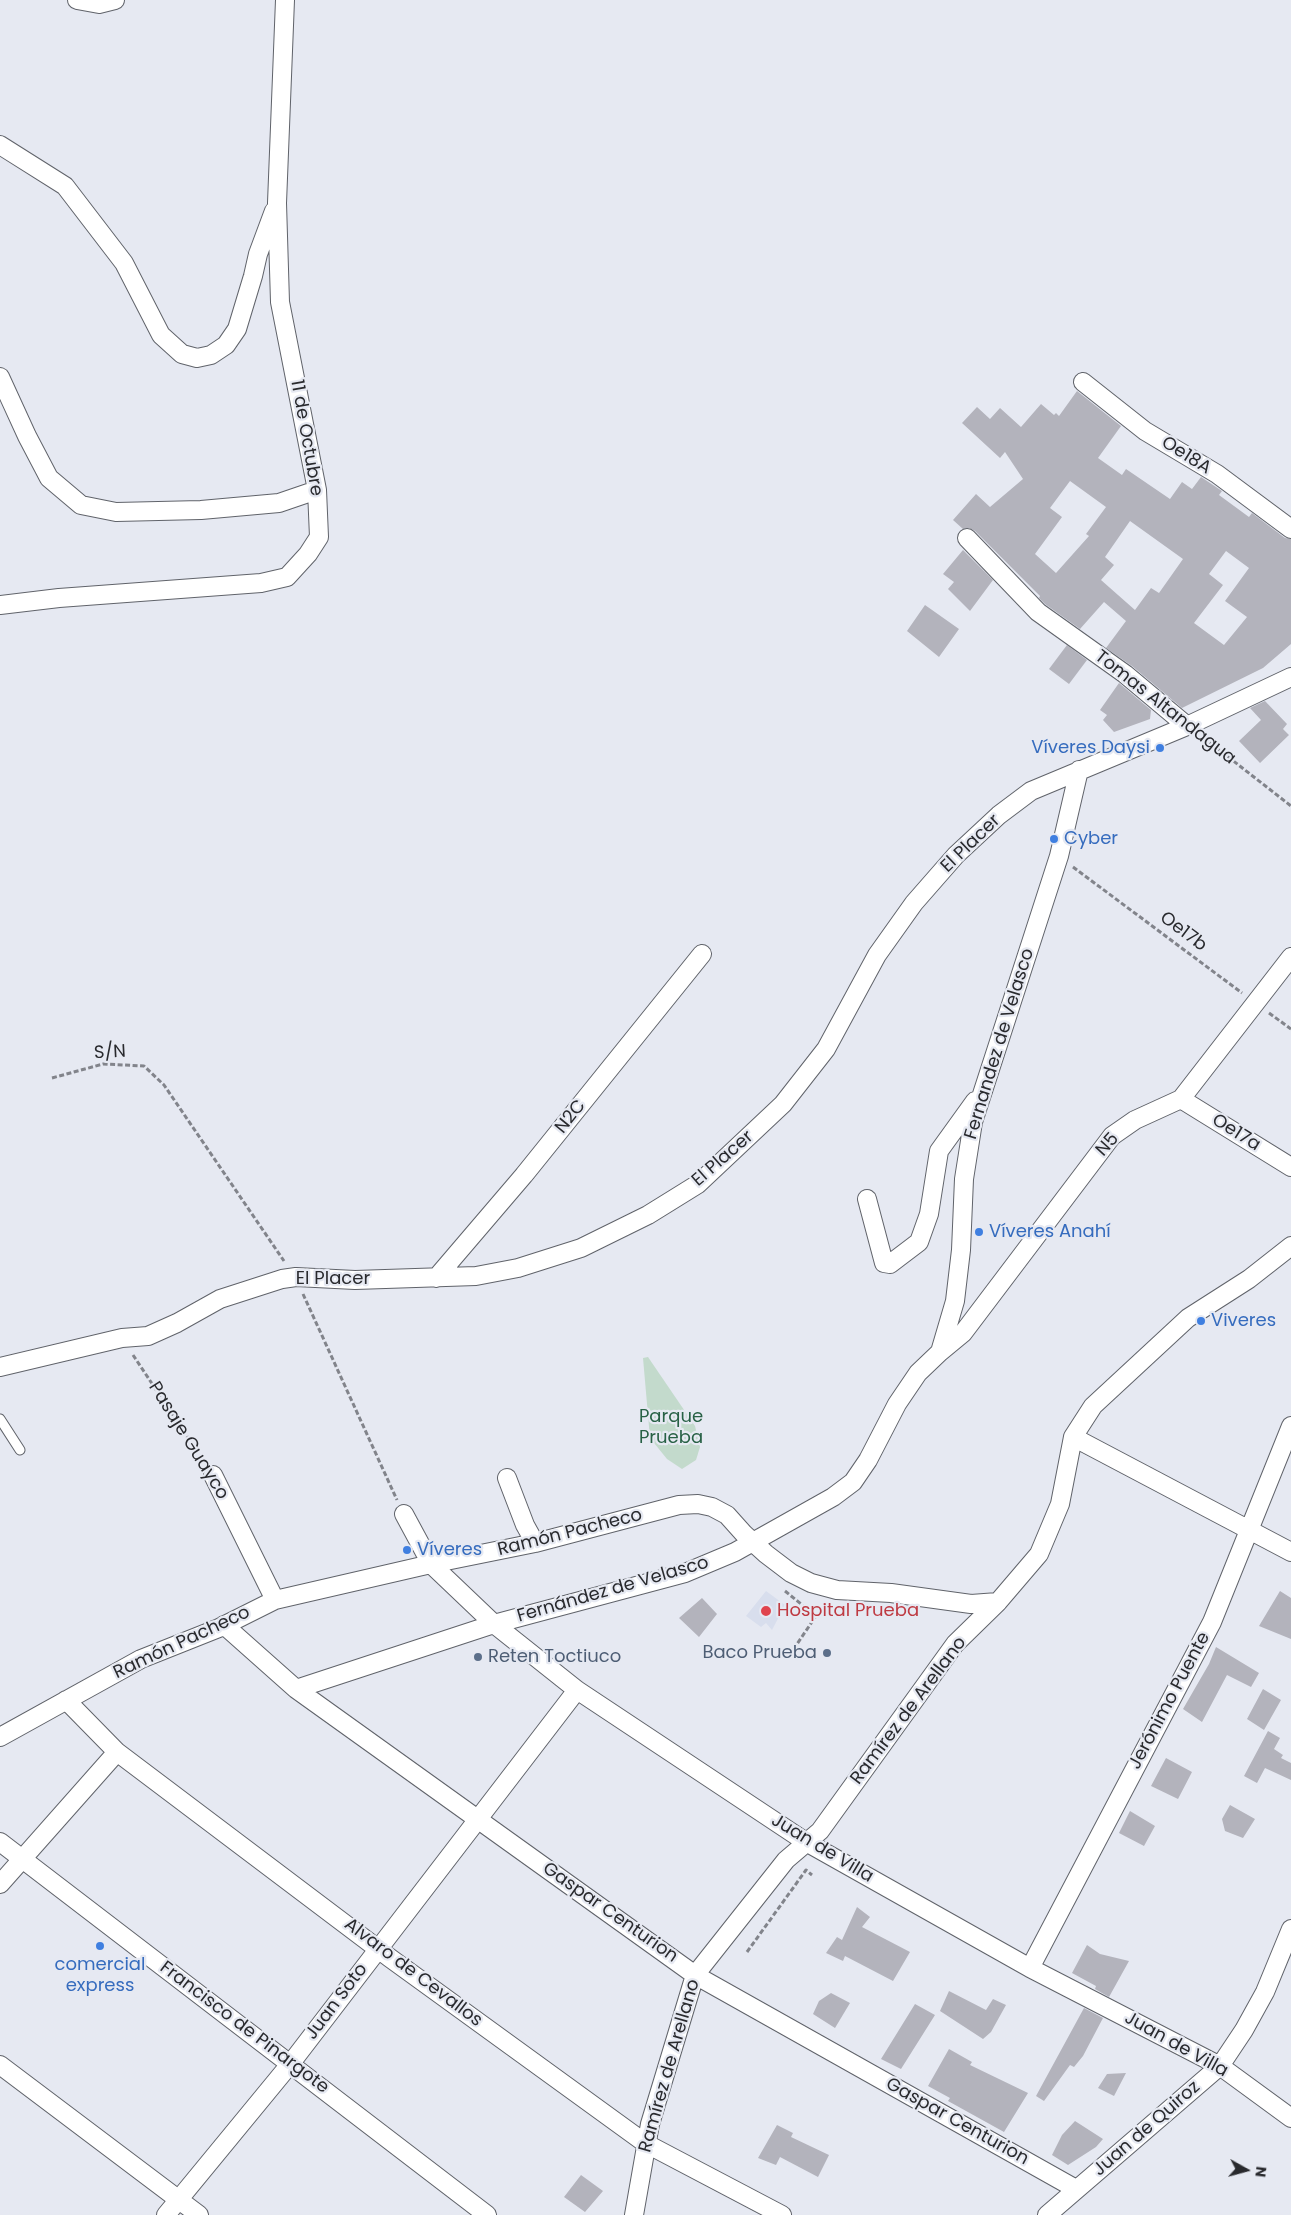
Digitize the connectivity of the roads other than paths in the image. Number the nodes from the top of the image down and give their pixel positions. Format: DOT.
graph roads {
  1 [pos="77,0"];
  2 [pos="116,0"];
  3 [pos="285,0"];
  4 [pos="0,145"];
  5 [pos="277,203"];
  6 [pos="0,377"];
  7 [pos="1083,382"];
  8 [pos="317,490"];
  9 [pos="1291,529"];
  10 [pos="967,538"];
  11 [pos="0,605"];
  12 [pos="1291,677"];
  13 [pos="1187,726"];
  14 [pos="1079,770"];
  15 [pos="702,954"];
  16 [pos="1291,957"];
  17 [pos="984,1088"];
  18 [pos="1181,1099"];
  19 [pos="1291,1167"];
  20 [pos="867,1199"];
  21 [pos="1291,1246"];
  22 [pos="436,1278"];
  23 [pos="940,1352"];
  24 [pos="0,1367"];
  25 [pos="0,1419"];
  26 [pos="1291,1426"];
  27 [pos="1072,1437"];
  28 [pos="20,1450"];
  29 [pos="213,1475"];
  30 [pos="507,1478"];
  31 [pos="404,1514"];
  32 [pos="1249,1530"];
  33 [pos="753,1542"];
  34 [pos="535,1544"];
  35 [pos="1291,1552"];
  36 [pos="431,1564"];
  37 [pos="275,1600"];
  38 [pos="998,1602"];
  39 [pos="494,1624"];
  40 [pos="224,1625"];
  41 [pos="296,1689"];
  42 [pos="577,1690"];
  43 [pos="66,1700"];
  44 [pos="1,1735"];
  45 [pos="117,1752"];
  46 [pos="478,1820"];
  47 [pos="0,1842"];
  48 [pos="806,1842"];
  49 [pos="21,1858"];
  50 [pos="0,1884"];
  51 [pos="1291,1930"];
  52 [pos="378,1949"];
  53 [pos="1030,1968"];
  54 [pos="695,1975"];
  55 [pos="291,2063"];
  56 [pos="0,2065"];
  57 [pos="1220,2066"];
  58 [pos="1291,2118"];
  59 [pos="646,2143"];
  60 [pos="1076,2189"];
  61 [pos="177,2201"];
  62 [pos="166,2215"];
  63 [pos="199,2215"];
  64 [pos="487,2215"];
  65 [pos="634,2215"];
  66 [pos="782,2215"];
  67 [pos="1047,2215"];
  1 -- 2 [label="street"];
  3 -- 5 [label="street, 11 de Octubre"];
  4 -- 5 [label="street"];
  5 -- 8 [label="street, 11 de Octubre"];
  6 -- 8 [label="street"];
  7 -- 9 [label="street, Oe18A"];
  8 -- 11 [label="street, 11 de Octubre"];
  10 -- 13 [label="street, Tomas Altandagua"];
  12 -- 13 [label="street, El Placer"];
  13 -- 14 [label="street, El Placer"];
  14 -- 17 [label="street, Fernandez de Velasco"];
  14 -- 22 [label="street, El Placer"];
  15 -- 22 [label="street, N2C"];
  16 -- 18 [label="street, N5"];
  17 -- 20 [label="street"];
  17 -- 23 [label="street, Fernandez de Velasco"];
  18 -- 19 [label="street, Oe17a"];
  18 -- 23 [label="street, N5"];
  21 -- 27 [label="street, Ramírez de Arellano"];
  22 -- 24 [label="street, El Placer"];
  23 -- 33 [label="street, Fernández de Velasco"];
  25 -- 28 [label="lane"];
  26 -- 32 [label="street, Jerónimo Puente"];
  27 -- 32 [label="street"];
  27 -- 38 [label="street, Ramírez de Arellano"];
  29 -- 37 [label="street, Pasaje Guayco"];
  30 -- 34 [label="street"];
  31 -- 36 [label="street, Juan de Villa"];
  32 -- 35 [label="street"];
  32 -- 53 [label="street, Jerónimo Puente"];
  33 -- 34 [label="street, Ramón Pacheco"];
  33 -- 38 [label="street, Ramón Pacheco"];
  33 -- 39 [label="street, Fernández de Velasco"];
  34 -- 36 [label="street, Ramón Pacheco"];
  36 -- 37 [label="street, Ramón Pacheco"];
  36 -- 39 [label="street, Juan de Villa"];
  37 -- 40 [label="street, Ramón Pacheco"];
  38 -- 48 [label="street, Ramírez de Arellano"];
  39 -- 41 [label="street, Fernández de Velasco"];
  39 -- 42 [label="street, Juan de Villa"];
  40 -- 41 [label="street, Gaspar Centurion"];
  40 -- 43 [label="street, Ramón Pacheco"];
  41 -- 46 [label="street, Gaspar Centurion"];
  42 -- 46 [label="street, Juan Soto"];
  42 -- 48 [label="street, Juan de Villa"];
  43 -- 44 [label="street, Ramón Pacheco"];
  43 -- 45 [label="street, Alvaro de Cevallos"];
  45 -- 49 [label="street"];
  45 -- 52 [label="street, Alvaro de Cevallos"];
  46 -- 52 [label="street, Juan Soto"];
  46 -- 54 [label="street, Gaspar Centurion"];
  47 -- 49 [label="street, Francisco de Pinargote"];
  48 -- 53 [label="street, Juan de Villa"];
  48 -- 54 [label="street, Ramírez de Arellano"];
  49 -- 50 [label="street"];
  49 -- 55 [label="street, Francisco de Pinargote"];
  51 -- 57 [label="street, Juan de Quiroz"];
  52 -- 55 [label="street, Juan Soto"];
  52 -- 59 [label="street, Alvaro de Cevallos"];
  53 -- 57 [label="street, Juan de Villa"];
  54 -- 59 [label="street, Ramírez de Arellano"];
  54 -- 60 [label="street, Gaspar Centurion"];
  55 -- 61 [label="street, Juan Soto"];
  55 -- 64 [label="street, Francisco de Pinargote"];
  56 -- 61 [label="street"];
  57 -- 58 [label="street, Juan de Villa"];
  57 -- 60 [label="street, Juan de Quiroz"];
  59 -- 65 [label="street, Ramírez de Arellano"];
  59 -- 66 [label="street, Alvaro de Cevallos"];
  60 -- 67 [label="street, Juan de Quiroz"];
  61 -- 62 [label="street, Juan Soto"];
  61 -- 63 [label="street"];
}
